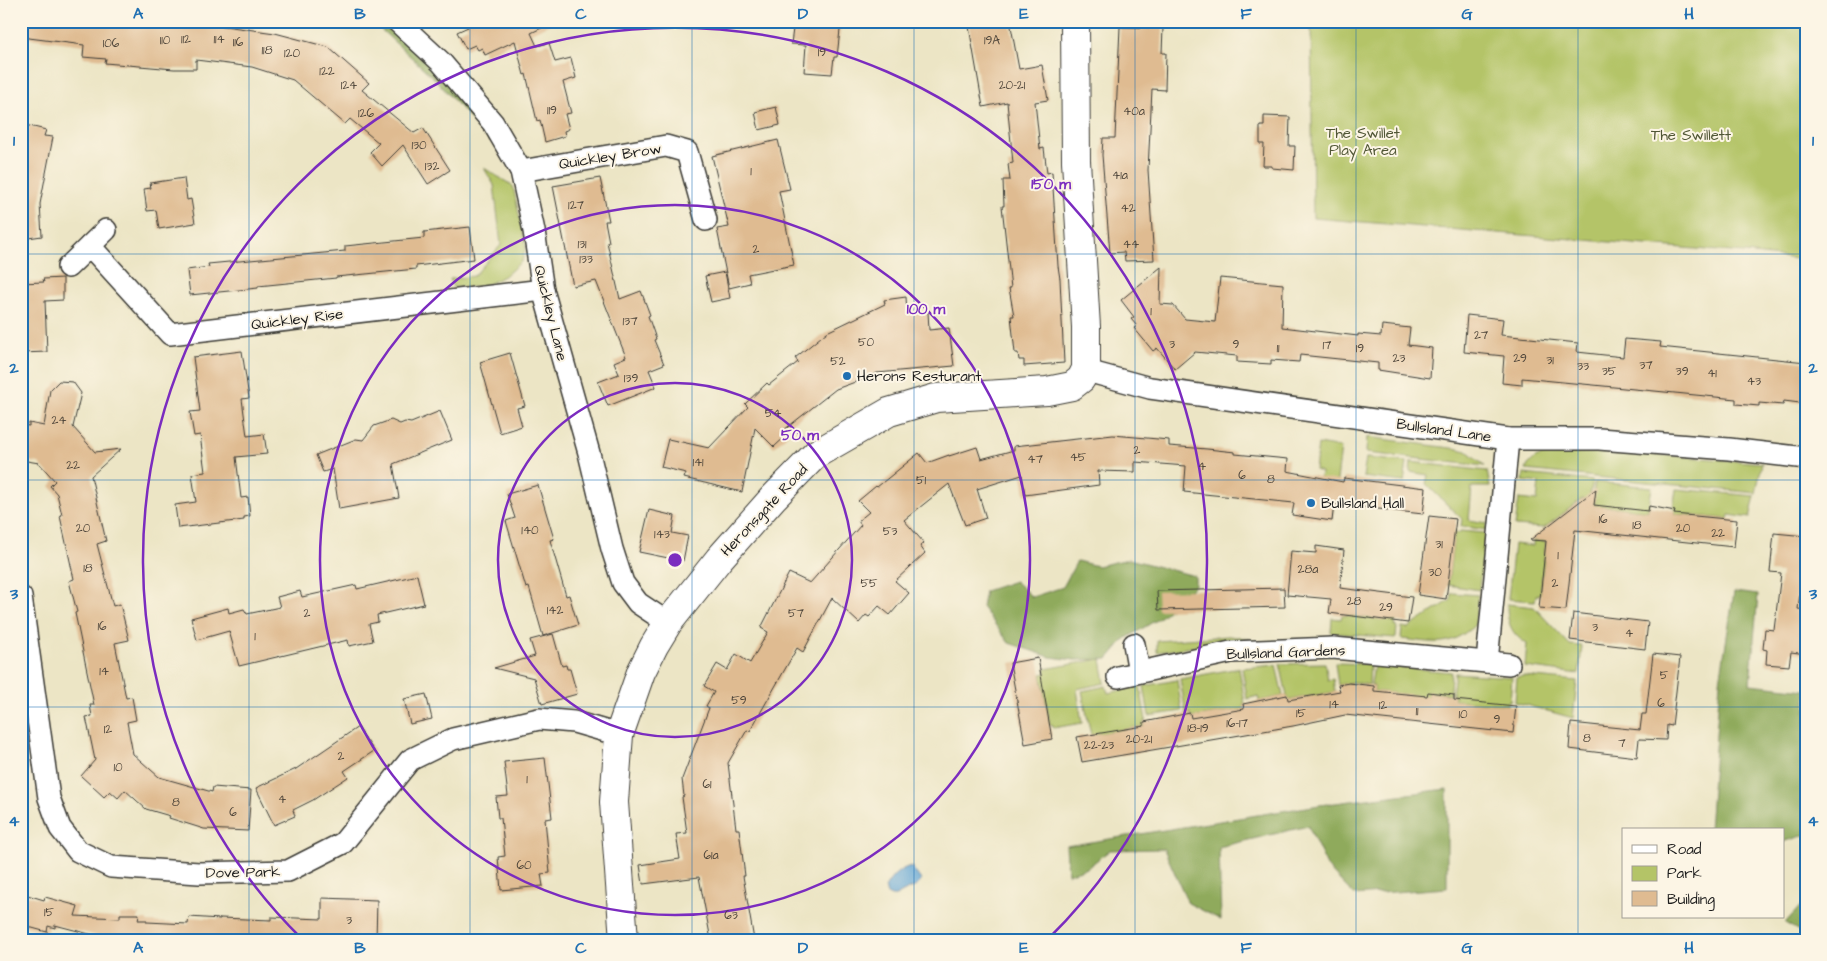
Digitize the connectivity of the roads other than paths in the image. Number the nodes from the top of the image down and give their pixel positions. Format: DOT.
graph roads {
  1 [pos="397,21"];
  2 [pos="1075,21"];
  3 [pos="521,171"];
  4 [pos="706,220"];
  5 [pos="106,230"];
  6 [pos="90,246"];
  7 [pos="68,267"];
  8 [pos="542,290"];
  9 [pos="1086,369"];
  10 [pos="1508,439"];
  11 [pos="1806,458"];
  12 [pos="21,597"];
  13 [pos="668,623"];
  14 [pos="1134,644"];
  15 [pos="1487,662"];
  16 [pos="1509,664"];
  17 [pos="1139,672"];
  18 [pos="1118,677"];
  19 [pos="619,735"];
  20 [pos="624,940"];
  1 -- 3 [label="street, Quickley Lane"];
  2 -- 9 [label="street"];
  3 -- 4 [label="street, Quickley Brow"];
  3 -- 8 [label="street, Quickley Lane"];
  5 -- 6 [label="street"];
  6 -- 7 [label="street"];
  6 -- 8 [label="street, Quickley Rise"];
  8 -- 13 [label="street, Quickley Lane"];
  9 -- 10 [label="street, Bullsland Lane"];
  9 -- 13 [label="street, Heronsgate Road"];
  10 -- 11 [label="street, Bullsland Lane"];
  10 -- 15 [label="street"];
  12 -- 19 [label="street, Dove Park"];
  13 -- 19 [label="street, Heronsgate Road"];
  14 -- 17 [label="street"];
  15 -- 16 [label="street, Bullsland Gardens"];
  15 -- 17 [label="street, Bullsland Gardens"];
  17 -- 18 [label="street, Bullsland Gardens"];
  19 -- 20 [label="street, Heronsgate Road"];
}
